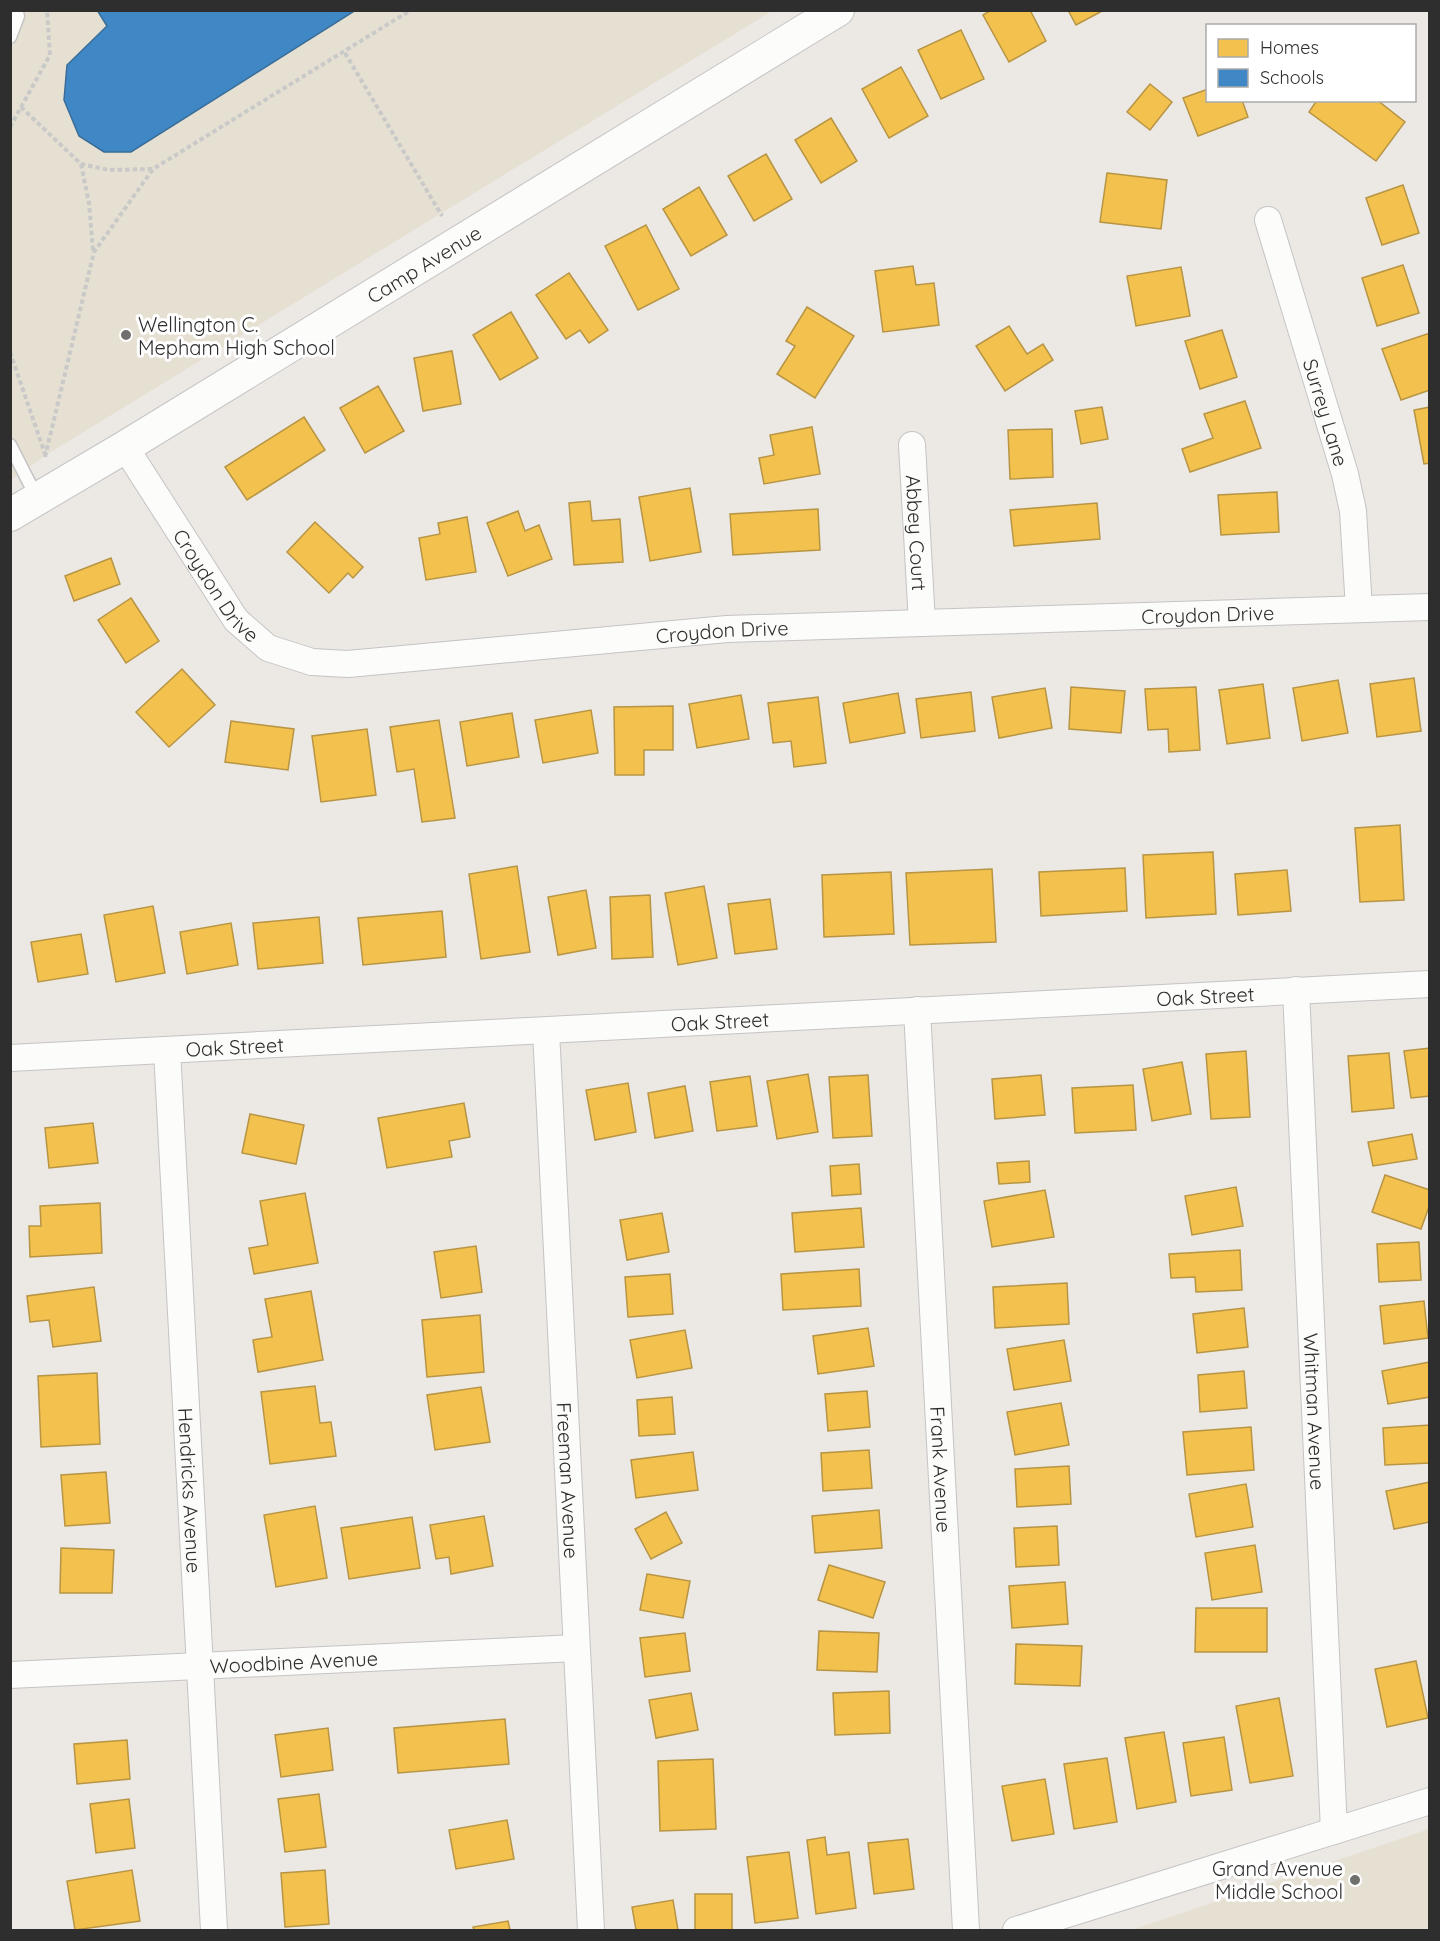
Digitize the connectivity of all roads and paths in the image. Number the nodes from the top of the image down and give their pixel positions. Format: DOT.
graph roads {
  1 [pos="16,10"];
  2 [pos="47,10"];
  3 [pos="411,10"];
  4 [pos="838,10"];
  5 [pos="10,37"];
  6 [pos="345,52"];
  7 [pos="21,107"];
  8 [pos="10,127"];
  9 [pos="81,164"];
  10 [pos="153,169"];
  11 [pos="1268,220"];
  12 [pos="458,243"];
  13 [pos="93,252"];
  14 [pos="10,352"];
  15 [pos="10,445"];
  16 [pos="912,445"];
  17 [pos="125,447"];
  18 [pos="46,455"];
  19 [pos="38,499"];
  20 [pos="10,514"];
  21 [pos="1430,607"];
  22 [pos="1359,609"];
  23 [pos="922,623"];
  24 [pos="1430,984"];
  25 [pos="1296,990"];
  26 [pos="918,1010"];
  27 [pos="546,1031"];
  28 [pos="167,1050"];
  29 [pos="10,1058"];
  30 [pos="576,1648"];
  31 [pos="200,1665"];
  32 [pos="10,1675"];
  33 [pos="1430,1801"];
  34 [pos="1334,1831"];
  35 [pos="214,1930"];
  36 [pos="591,1930"];
  37 [pos="966,1930"];
  38 [pos="1016,1930"];
  1 -- 5 [label="lane"];
  2 -- 7 [label="path"];
  3 -- 6 [label="path"];
  4 -- 12 [label="street, Camp Avenue"];
  6 -- 10 [label="path"];
  6 -- 12 [label="path"];
  7 -- 8 [label="path"];
  7 -- 9 [label="path"];
  9 -- 10 [label="path"];
  9 -- 13 [label="path"];
  10 -- 13 [label="path"];
  11 -- 22 [label="street, Surrey Lane"];
  12 -- 17 [label="street, Camp Avenue"];
  13 -- 18 [label="path"];
  14 -- 18 [label="path"];
  15 -- 19 [label="lane"];
  16 -- 23 [label="street, Abbey Court"];
  17 -- 19 [label="street, Camp Avenue"];
  17 -- 23 [label="street, Croydon Drive"];
  18 -- 19 [label="path"];
  19 -- 20 [label="street, Camp Avenue"];
  21 -- 22 [label="street, Croydon Drive"];
  22 -- 23 [label="street, Croydon Drive"];
  24 -- 25 [label="street, Oak Street"];
  25 -- 26 [label="street, Oak Street"];
  25 -- 34 [label="street, Whitman Avenue"];
  26 -- 27 [label="street, Oak Street"];
  26 -- 37 [label="street, Frank Avenue"];
  27 -- 28 [label="street, Oak Street"];
  27 -- 30 [label="street, Freeman Avenue"];
  28 -- 29 [label="street, Oak Street"];
  28 -- 31 [label="street, Hendricks Avenue"];
  30 -- 31 [label="street, Woodbine Avenue"];
  30 -- 36 [label="street, Freeman Avenue"];
  31 -- 32 [label="street, Woodbine Avenue"];
  31 -- 35 [label="street, Hendricks Avenue"];
  33 -- 34 [label="street"];
  34 -- 38 [label="street"];
}
